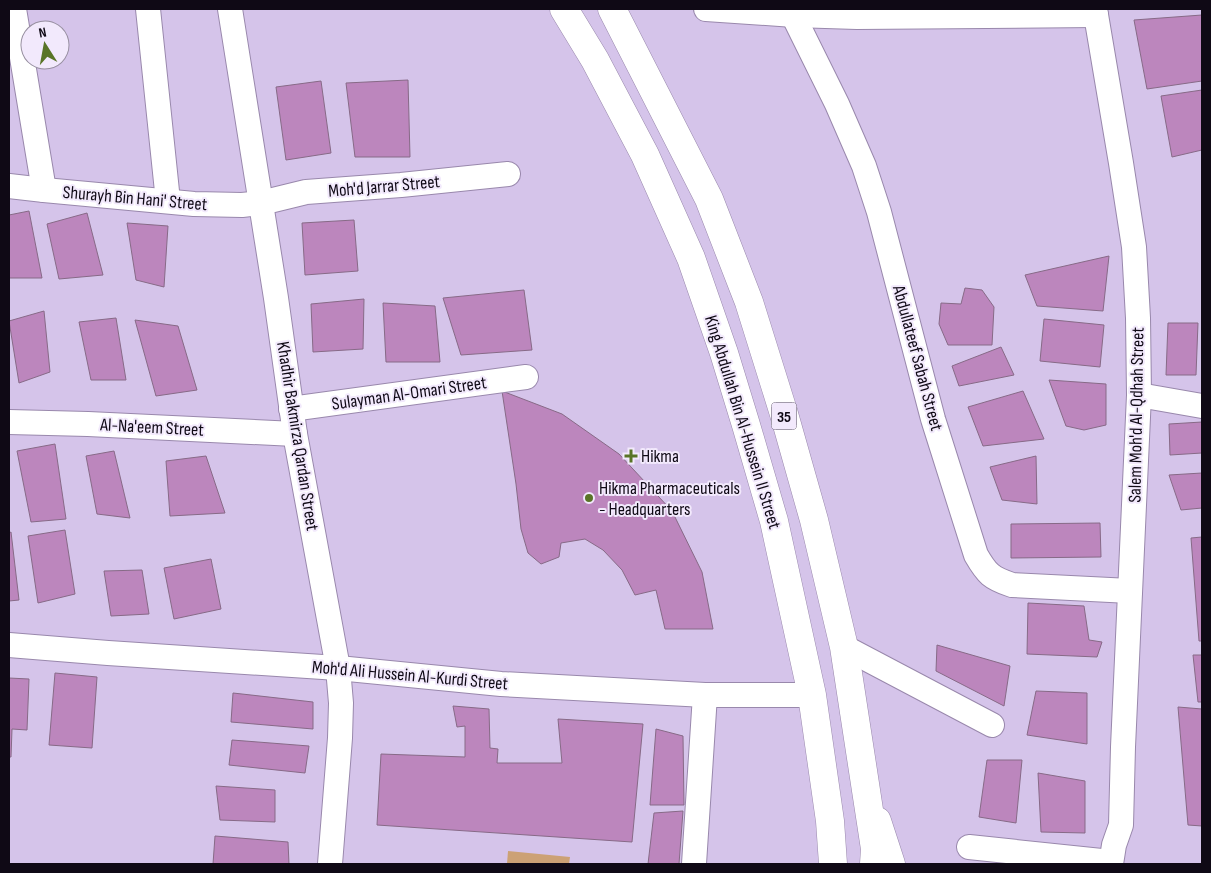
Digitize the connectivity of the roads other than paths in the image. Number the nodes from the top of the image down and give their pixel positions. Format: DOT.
graph roads {
  1 [pos="14,9"];
  2 [pos="148,9"];
  3 [pos="230,9"];
  4 [pos="564,9"];
  5 [pos="612,9"];
  6 [pos="706,9"];
  7 [pos="792,12"];
  8 [pos="1096,12"];
  9 [pos="857,13"];
  10 [pos="508,174"];
  11 [pos="9,186"];
  12 [pos="44,190"];
  13 [pos="168,201"];
  14 [pos="261,203"];
  15 [pos="526,377"];
  16 [pos="1139,395"];
  17 [pos="1202,406"];
  18 [pos="292,409"];
  19 [pos="9,422"];
  20 [pos="295,434"];
  21 [pos="1130,591"];
  22 [pos="9,645"];
  23 [pos="844,647"];
  24 [pos="338,668"];
  25 [pos="705,695"];
  26 [pos="812,695"];
  27 [pos="992,726"];
  28 [pos="830,821"];
  29 [pos="969,847"];
  30 [pos="880,859"];
  31 [pos="1121,862"];
  32 [pos="330,864"];
  33 [pos="694,864"];
  34 [pos="827,864"];
  35 [pos="833,864"];
  1 -- 12 [label="street"];
  2 -- 13 [label="street"];
  3 -- 14 [label="street, Khadhir Bakmirza Qardan Street"];
  4 -- 26 [label="main road, King Abdullah Bin Al-Hussein II Street / 35"];
  5 -- 23 [label="main road, 35"];
  6 -- 7 [label="street"];
  7 -- 9 [label="street"];
  7 -- 21 [label="street, Abdullateef Sabah Street"];
  8 -- 9 [label="street"];
  8 -- 16 [label="street, Salem Moh'd Al-Qdhah Street"];
  10 -- 14 [label="street, Moh'd Jarrar Street"];
  11 -- 12 [label="street, Shurayh Bin Hani' Street"];
  12 -- 13 [label="street, Shurayh Bin Hani' Street"];
  13 -- 14 [label="street, Shurayh Bin Hani' Street"];
  14 -- 18 [label="street, Khadhir Bakmirza Qardan Street"];
  15 -- 18 [label="street, Sulayman Al-Omari Street"];
  16 -- 17 [label="street"];
  16 -- 21 [label="street, Salem Moh'd Al-Qdhah Street"];
  18 -- 20 [label="street, Khadhir Bakmirza Qardan Street"];
  19 -- 20 [label="street, Al-Na'eem Street"];
  20 -- 24 [label="street, Khadhir Bakmirza Qardan Street"];
  21 -- 31 [label="street, Salem Moh'd Al-Qdhah Street"];
  22 -- 24 [label="street, Moh'd Ali Hussein Al-Kurdi Street"];
  23 -- 27 [label="street"];
  23 -- 30 [label="main road, 35"];
  24 -- 25 [label="street, Moh'd Ali Hussein Al-Kurdi Street"];
  24 -- 32 [label="street, Khadhir Bakmirza Qardan Street"];
  25 -- 26 [label="street, Moh'd Ali Hussein Al-Kurdi Street"];
  25 -- 33 [label="street"];
  26 -- 28 [label="main road, King Abdullah Bin Al-Hussein II Street / 35"];
  28 -- 34 [label="main road"];
  28 -- 35 [label="main road, King Abdullah Bin Al-Hussein II Street / 35"];
  29 -- 31 [label="street"];
}
